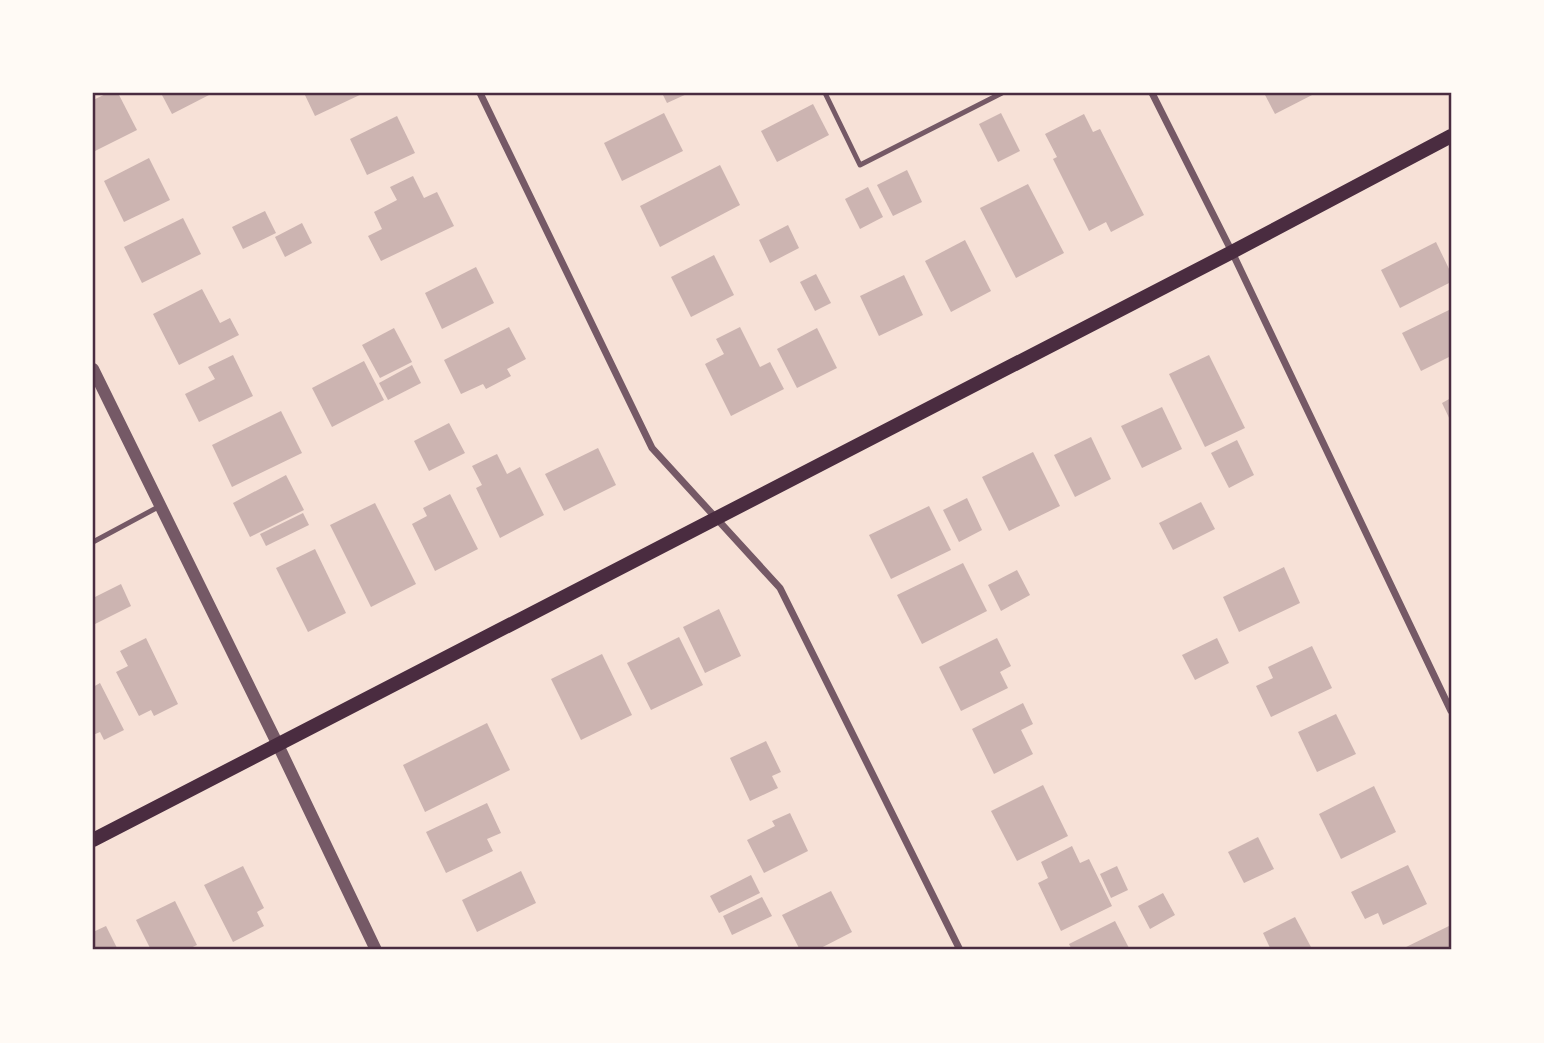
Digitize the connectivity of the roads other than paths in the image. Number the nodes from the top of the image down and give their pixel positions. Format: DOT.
graph roads {
  1 [pos="480,93"];
  2 [pos="825,93"];
  3 [pos="1002,93"];
  4 [pos="1152,93"];
  5 [pos="1451,136"];
  6 [pos="1232,252"];
  7 [pos="93,369"];
  8 [pos="160,506"];
  9 [pos="717,517"];
  10 [pos="93,542"];
  11 [pos="1451,711"];
  12 [pos="278,745"];
  13 [pos="93,840"];
  14 [pos="376,950"];
  15 [pos="960,950"];
  1 -- 9 [label="street"];
  2 -- 3 [label="lane"];
  4 -- 6 [label="street"];
  5 -- 6 [label="main road"];
  6 -- 9 [label="main road"];
  6 -- 11 [label="street"];
  7 -- 8 [label="street"];
  8 -- 10 [label="lane"];
  8 -- 12 [label="street"];
  9 -- 12 [label="main road"];
  9 -- 15 [label="street"];
  12 -- 13 [label="main road"];
  12 -- 14 [label="street"];
}
